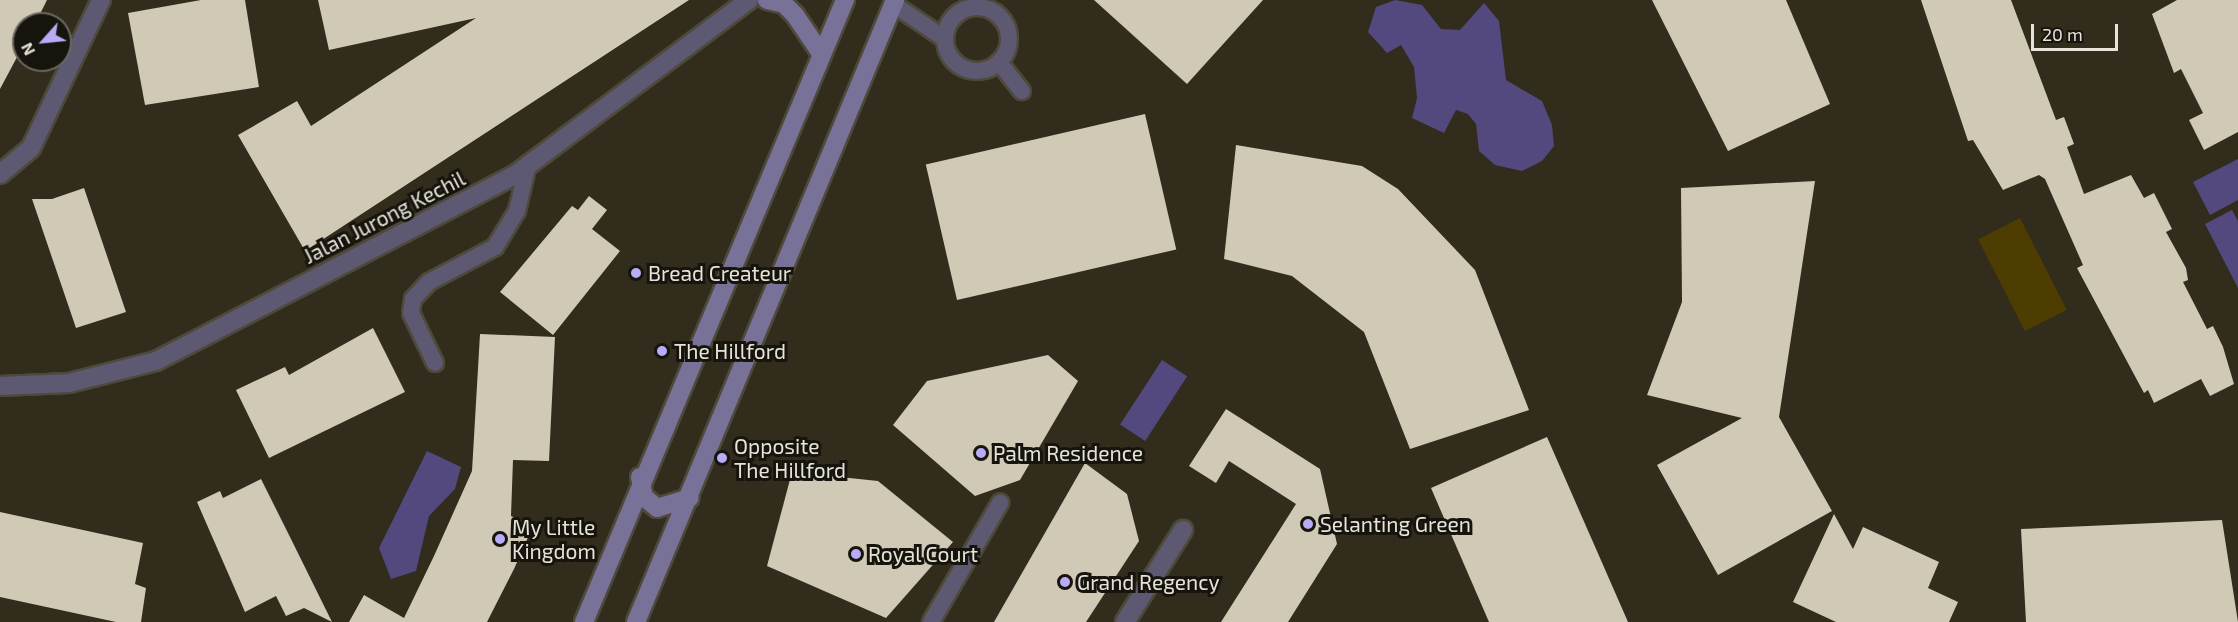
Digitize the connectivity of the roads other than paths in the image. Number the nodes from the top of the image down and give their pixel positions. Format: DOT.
graph roads {
  1 [pos="101,0"];
  2 [pos="749,0"];
  3 [pos="767,0"];
  4 [pos="845,0"];
  5 [pos="894,2"];
  6 [pos="945,39"];
  7 [pos="822,55"];
  8 [pos="999,62"];
  9 [pos="1022,92"];
  10 [pos="528,164"];
  11 [pos="0,174"];
  12 [pos="435,363"];
  13 [pos="0,386"];
  14 [pos="640,477"];
  15 [pos="689,498"];
  16 [pos="1000,503"];
  17 [pos="1183,530"];
  18 [pos="584,622"];
  19 [pos="636,622"];
  20 [pos="931,622"];
  21 [pos="1125,622"];
  1 -- 11 [label="street"];
  2 -- 10 [label="street, Jalan Jurong Kechil"];
  3 -- 7 [label="main road"];
  4 -- 7 [label="main road"];
  5 -- 6 [label="lane"];
  5 -- 15 [label="main road"];
  6 -- 8 [label="lane"];
  6 -- 8 [label="lane"];
  7 -- 14 [label="main road"];
  8 -- 9 [label="lane"];
  10 -- 12 [label="lane"];
  10 -- 13 [label="street, Jalan Jurong Kechil"];
  14 -- 15 [label="main road"];
  14 -- 18 [label="main road"];
  15 -- 19 [label="main road"];
  16 -- 20 [label="lane"];
  17 -- 21 [label="street"];
}
